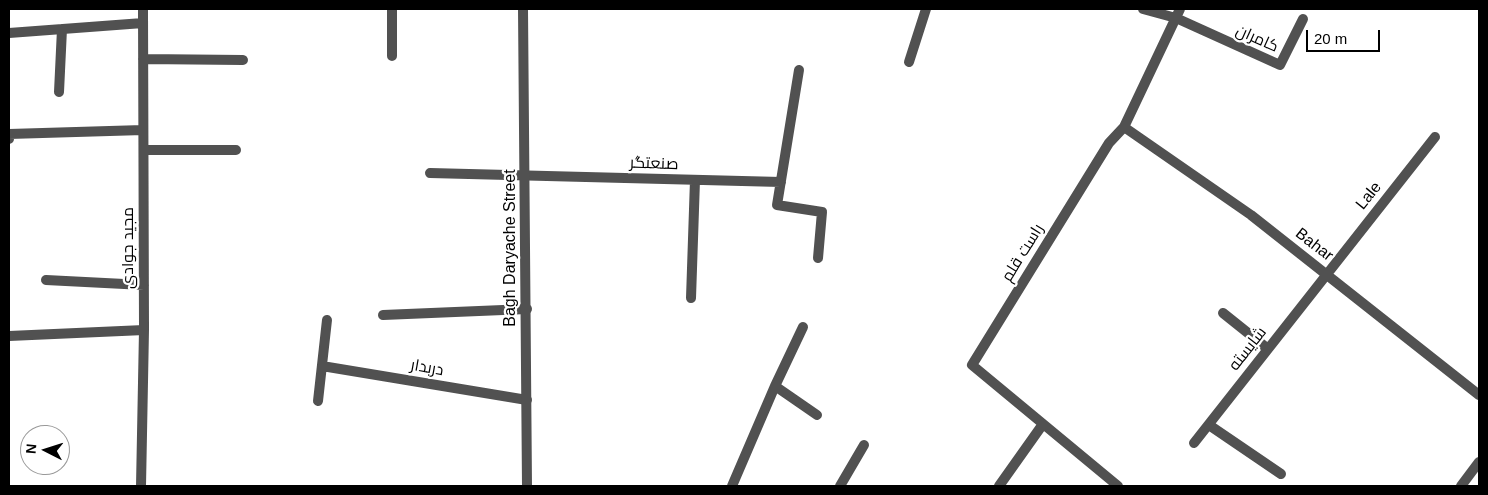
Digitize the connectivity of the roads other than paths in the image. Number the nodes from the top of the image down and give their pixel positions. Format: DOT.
graph roads {
  1 [pos="143,9"];
  2 [pos="392,9"];
  3 [pos="523,9"];
  4 [pos="926,9"];
  5 [pos="1143,9"];
  6 [pos="1178,14"];
  7 [pos="1303,19"];
  8 [pos="143,23"];
  9 [pos="62,29"];
  10 [pos="9,33"];
  11 [pos="392,56"];
  12 [pos="143,59"];
  13 [pos="243,60"];
  14 [pos="909,62"];
  15 [pos="799,70"];
  16 [pos="59,92"];
  17 [pos="1124,127"];
  18 [pos="143,130"];
  19 [pos="1435,137"];
  20 [pos="9,140"];
  21 [pos="144,150"];
  22 [pos="236,150"];
  23 [pos="430,173"];
  24 [pos="526,175"];
  25 [pos="695,180"];
  26 [pos="781,182"];
  27 [pos="818,258"];
  28 [pos="1326,274"];
  29 [pos="46,280"];
  30 [pos="144,285"];
  31 [pos="691,298"];
  32 [pos="527,309"];
  33 [pos="1223,313"];
  34 [pos="383,315"];
  35 [pos="327,320"];
  36 [pos="804,327"];
  37 [pos="144,330"];
  38 [pos="9,336"];
  39 [pos="1268,349"];
  40 [pos="322,366"];
  41 [pos="775,386"];
  42 [pos="1479,395"];
  43 [pos="527,400"];
  44 [pos="318,401"];
  45 [pos="817,415"];
  46 [pos="1043,424"];
  47 [pos="1209,425"];
  48 [pos="1194,443"];
  49 [pos="864,445"];
  50 [pos="1479,462"];
  51 [pos="1281,474"];
  52 [pos="141,486"];
  53 [pos="527,486"];
  54 [pos="732,486"];
  55 [pos="840,486"];
  56 [pos="999,486"];
  57 [pos="1118,486"];
  58 [pos="1461,486"];
  1 -- 8 [label="street, مجید جوادی"];
  2 -- 11 [label="street"];
  3 -- 24 [label="street, Bagh Daryache Street"];
  4 -- 14 [label="street"];
  5 -- 6 [label="street"];
  6 -- 7 [label="street, کامران"];
  6 -- 17 [label="street, راست قلم"];
  8 -- 9 [label="street"];
  8 -- 12 [label="street, مجید جوادی"];
  9 -- 10 [label="street"];
  9 -- 16 [label="street"];
  12 -- 13 [label="street"];
  12 -- 18 [label="street, مجید جوادی"];
  15 -- 26 [label="street"];
  17 -- 28 [label="street, Bahar"];
  17 -- 46 [label="street, راست قلم"];
  18 -- 20 [label="street"];
  18 -- 21 [label="street, مجید جوادی"];
  19 -- 28 [label="street, Lale"];
  21 -- 22 [label="street"];
  21 -- 30 [label="street, مجید جوادی"];
  23 -- 24 [label="street, صنعتگر"];
  24 -- 25 [label="street, صنعتگر"];
  24 -- 32 [label="street, Bagh Daryache Street"];
  25 -- 26 [label="street, صنعتگر"];
  25 -- 31 [label="street"];
  26 -- 27 [label="street"];
  28 -- 39 [label="street, شایسته"];
  28 -- 42 [label="street, Bahar"];
  29 -- 30 [label="street"];
  30 -- 37 [label="street, مجید جوادی"];
  32 -- 34 [label="street"];
  32 -- 43 [label="street, Bagh Daryache Street"];
  33 -- 39 [label="street"];
  35 -- 40 [label="street"];
  36 -- 41 [label="street"];
  37 -- 38 [label="street"];
  37 -- 52 [label="street, مجید جوادی"];
  39 -- 47 [label="street, شایسته"];
  40 -- 43 [label="street, دربدار"];
  40 -- 44 [label="street"];
  41 -- 45 [label="street"];
  41 -- 54 [label="street"];
  43 -- 53 [label="street, Bagh Daryache Street"];
  46 -- 56 [label="street"];
  46 -- 57 [label="street"];
  47 -- 48 [label="street, شایسته"];
  47 -- 51 [label="street"];
  49 -- 55 [label="street"];
  50 -- 58 [label="street"];
}
